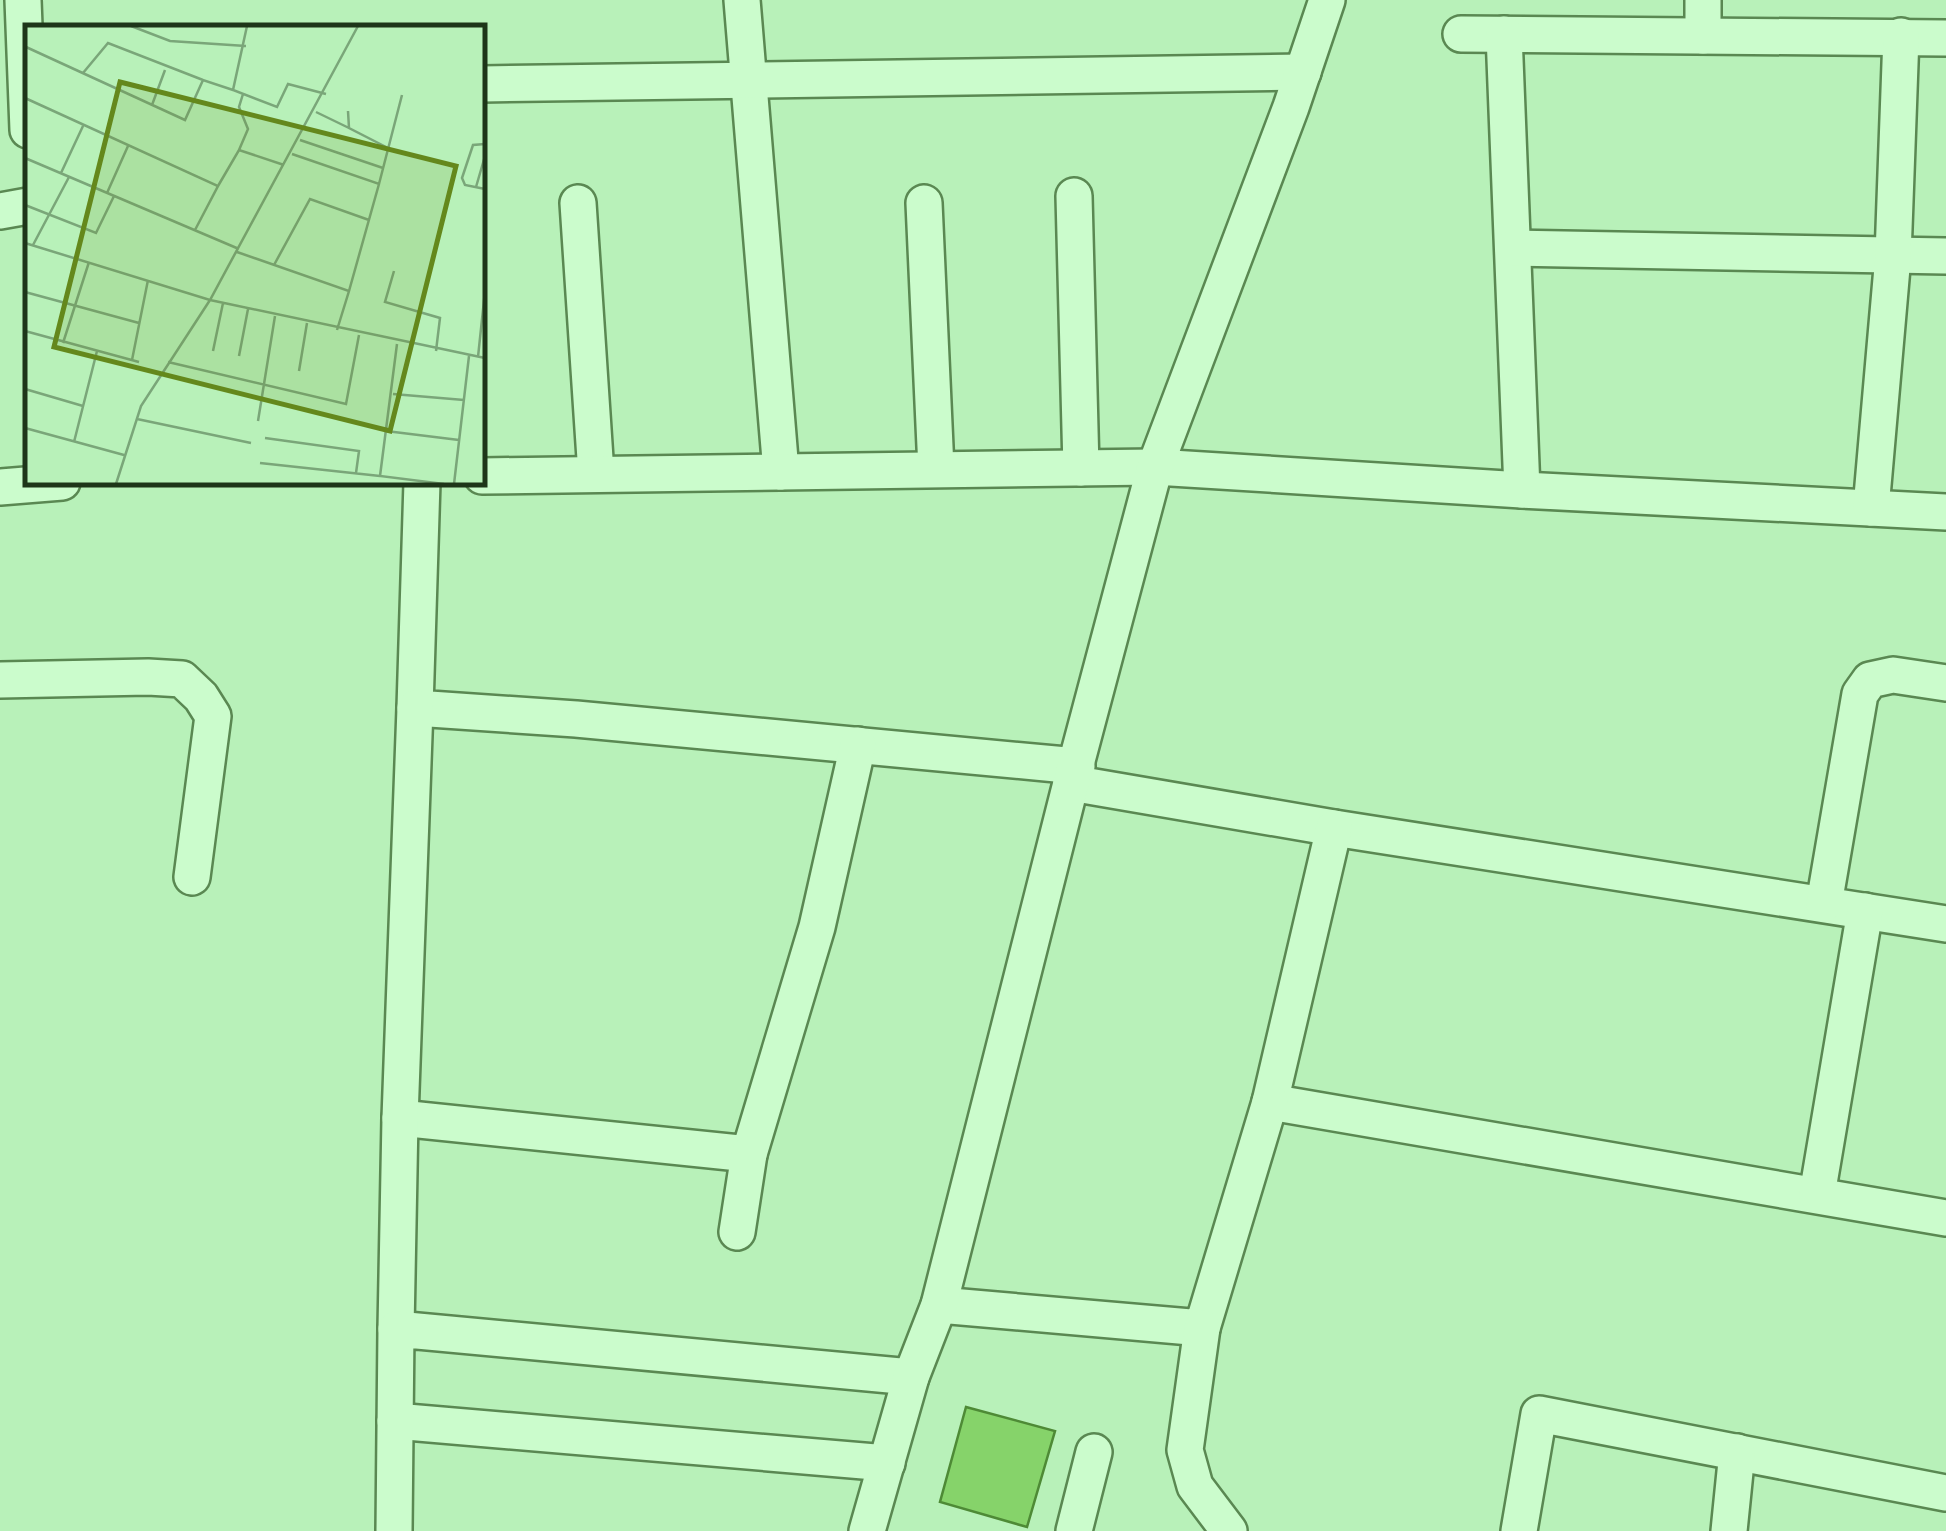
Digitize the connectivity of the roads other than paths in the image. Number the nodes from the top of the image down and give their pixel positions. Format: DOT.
graph roads {
  1 [pos="23,0"];
  2 [pos="742,0"];
  3 [pos="1327,0"];
  4 [pos="1704,0"];
  5 [pos="1460,34"];
  6 [pos="1504,34"];
  7 [pos="1703,36"];
  8 [pos="1901,36"];
  9 [pos="1946,38"];
  10 [pos="25,52"];
  11 [pos="1303,72"];
  12 [pos="748,79"];
  13 [pos="485,84"];
  14 [pos="1074,196"];
  15 [pos="578,202"];
  16 [pos="924,203"];
  17 [pos="25,206"];
  18 [pos="0,210"];
  19 [pos="1513,248"];
  20 [pos="1893,256"];
  21 [pos="1946,256"];
  22 [pos="1155,467"];
  23 [pos="1081,468"];
  24 [pos="936,470"];
  25 [pos="781,472"];
  26 [pos="596,474"];
  27 [pos="485,476"];
  28 [pos="31,485"];
  29 [pos="422,485"];
  30 [pos="0,488"];
  31 [pos="1522,490"];
  32 [pos="1872,508"];
  33 [pos="1946,512"];
  34 [pos="0,680"];
  35 [pos="1946,683"];
  36 [pos="415,708"];
  37 [pos="858,746"];
  38 [pos="1074,775"];
  39 [pos="1334,828"];
  40 [pos="192,877"];
  41 [pos="1824,904"];
  42 [pos="1865,911"];
  43 [pos="1946,924"];
  44 [pos="1270,1102"];
  45 [pos="400,1118"];
  46 [pos="749,1154"];
  47 [pos="1817,1196"];
  48 [pos="1946,1218"];
  49 [pos="737,1232"];
  50 [pos="939,1305"];
  51 [pos="396,1329"];
  52 [pos="1199,1349"];
  53 [pos="911,1378"];
  54 [pos="395,1421"];
  55 [pos="1094,1452"];
  56 [pos="1737,1452"];
  57 [pos="887,1463"];
  58 [pos="1946,1493"];
  59 [pos="394,1531"];
  60 [pos="867,1531"];
  61 [pos="1074,1531"];
  62 [pos="1228,1531"];
  63 [pos="1518,1531"];
  64 [pos="1729,1531"];
  1 -- 10 [label="street"];
  2 -- 12 [label="street"];
  3 -- 11 [label="street"];
  4 -- 7 [label="street"];
  5 -- 6 [label="street"];
  6 -- 7 [label="street"];
  6 -- 19 [label="street"];
  7 -- 8 [label="street"];
  8 -- 9 [label="street"];
  8 -- 20 [label="street"];
  11 -- 12 [label="street"];
  11 -- 22 [label="street"];
  12 -- 13 [label="street"];
  12 -- 25 [label="street"];
  14 -- 23 [label="street"];
  15 -- 26 [label="street"];
  16 -- 24 [label="street"];
  17 -- 18 [label="street"];
  19 -- 20 [label="street"];
  19 -- 31 [label="street"];
  20 -- 21 [label="street"];
  20 -- 32 [label="street"];
  22 -- 23 [label="street"];
  22 -- 31 [label="street"];
  22 -- 38 [label="street"];
  23 -- 24 [label="street"];
  24 -- 25 [label="street"];
  25 -- 26 [label="street"];
  26 -- 27 [label="street"];
  28 -- 30 [label="street"];
  29 -- 36 [label="street"];
  31 -- 32 [label="street"];
  32 -- 33 [label="street"];
  34 -- 40 [label="street"];
  35 -- 41 [label="street"];
  36 -- 37 [label="street"];
  36 -- 45 [label="street"];
  37 -- 38 [label="street"];
  37 -- 46 [label="street"];
  38 -- 39 [label="street"];
  38 -- 50 [label="street"];
  39 -- 41 [label="street"];
  39 -- 44 [label="street"];
  41 -- 42 [label="street"];
  42 -- 43 [label="street"];
  42 -- 47 [label="street"];
  44 -- 47 [label="street"];
  44 -- 52 [label="street"];
  45 -- 46 [label="street"];
  45 -- 51 [label="street"];
  46 -- 49 [label="street"];
  47 -- 48 [label="street"];
  50 -- 52 [label="street"];
  50 -- 53 [label="street"];
  51 -- 53 [label="street"];
  51 -- 54 [label="street"];
  52 -- 62 [label="street"];
  53 -- 57 [label="street"];
  54 -- 57 [label="street"];
  54 -- 59 [label="street"];
  55 -- 61 [label="street"];
  56 -- 58 [label="street"];
  56 -- 63 [label="street"];
  56 -- 64 [label="street"];
  57 -- 60 [label="street"];
}
